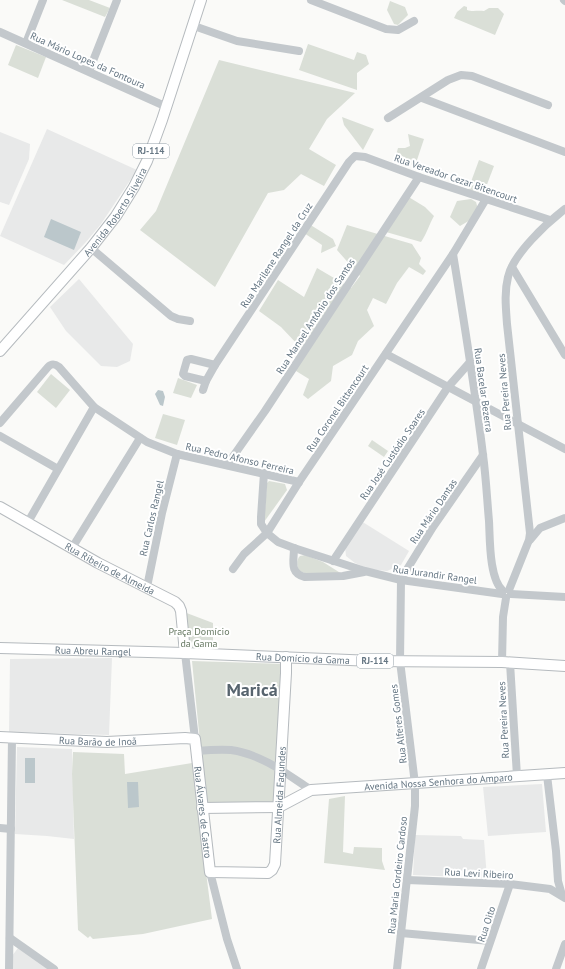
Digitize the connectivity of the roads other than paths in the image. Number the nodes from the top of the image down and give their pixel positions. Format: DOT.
graph roads {
  1 [pos="43,0"];
  2 [pos="117,0"];
  3 [pos="202,0"];
  4 [pos="311,0"];
  5 [pos="414,21"];
  6 [pos="194,26"];
  7 [pos="0,32"];
  8 [pos="26,43"];
  9 [pos="298,51"];
  10 [pos="89,71"];
  11 [pos="422,98"];
  12 [pos="548,105"];
  13 [pos="167,107"];
  14 [pos="388,118"];
  15 [pos="565,152"];
  16 [pos="355,156"];
  17 [pos="419,177"];
  18 [pos="486,199"];
  19 [pos="565,210"];
  20 [pos="550,220"];
  21 [pos="91,248"];
  22 [pos="453,254"];
  23 [pos="512,267"];
  24 [pos="190,321"];
  25 [pos="0,351"];
  26 [pos="386,354"];
  27 [pos="565,355"];
  28 [pos="471,361"];
  29 [pos="215,365"];
  30 [pos="206,381"];
  31 [pos="448,387"];
  32 [pos="203,390"];
  33 [pos="476,401"];
  34 [pos="94,407"];
  35 [pos="0,423"];
  36 [pos="517,423"];
  37 [pos="0,436"];
  38 [pos="140,438"];
  39 [pos="565,449"];
  40 [pos="177,454"];
  41 [pos="483,456"];
  42 [pos="227,465"];
  43 [pos="58,469"];
  44 [pos="264,473"];
  45 [pos="299,482"];
  46 [pos="0,507"];
  47 [pos="565,518"];
  48 [pos="529,521"];
  49 [pos="28,522"];
  50 [pos="540,528"];
  51 [pos="267,532"];
  52 [pos="529,540"];
  53 [pos="72,548"];
  54 [pos="294,548"];
  55 [pos="333,561"];
  56 [pos="233,569"];
  57 [pos="365,572"];
  58 [pos="401,580"];
  59 [pos="147,586"];
  60 [pos="506,593"];
  61 [pos="565,597"];
  62 [pos="0,648"];
  63 [pos="185,653"];
  64 [pos="286,657"];
  65 [pos="400,661"];
  66 [pos="506,662"];
  67 [pos="565,666"];
  68 [pos="0,737"];
  69 [pos="12,738"];
  70 [pos="195,739"];
  71 [pos="196,751"];
  72 [pos="281,770"];
  73 [pos="565,773"];
  74 [pos="547,775"];
  75 [pos="517,776"];
  76 [pos="415,784"];
  77 [pos="311,790"];
  78 [pos="279,807"];
  79 [pos="202,808"];
  80 [pos="0,828"];
  81 [pos="11,829"];
  82 [pos="210,872"];
  83 [pos="407,880"];
  84 [pos="558,881"];
  85 [pos="510,884"];
  86 [pos="550,889"];
  87 [pos="563,897"];
  88 [pos="401,933"];
  89 [pos="10,938"];
  90 [pos="490,941"];
  91 [pos="565,944"];
  92 [pos="9,969"];
  93 [pos="54,969"];
  94 [pos="237,969"];
  95 [pos="397,969"];
  96 [pos="481,969"];
  97 [pos="556,969"];
  1 -- 8 [label="street"];
  2 -- 10 [label="street"];
  3 -- 6 [label="main road, Avenida Roberto Silveira / RJ-114"];
  4 -- 5 [label="street"];
  6 -- 9 [label="street"];
  6 -- 13 [label="main road, Avenida Roberto Silveira / RJ-114"];
  7 -- 8 [label="street, Rua Mário Lopes da Fontoura"];
  8 -- 10 [label="street, Rua Mário Lopes da Fontoura"];
  10 -- 13 [label="street, Rua Mário Lopes da Fontoura"];
  11 -- 12 [label="street"];
  11 -- 14 [label="street"];
  11 -- 15 [label="street"];
  13 -- 21 [label="main road, Avenida Roberto Silveira / RJ-114"];
  16 -- 17 [label="street, Rua Vereador Cezar Bitencourt"];
  16 -- 29 [label="street, Rua Marilene Rangel da Cruz"];
  17 -- 18 [label="street, Rua Vereador Cezar Bitencourt"];
  17 -- 42 [label="street, Rua Manoel Antônio dos Santos"];
  18 -- 20 [label="street, Rua Vereador Cezar Bitencourt"];
  18 -- 22 [label="street"];
  19 -- 20 [label="street, Rua Pereira Neves"];
  20 -- 23 [label="street, Rua Pereira Neves"];
  21 -- 24 [label="street"];
  21 -- 25 [label="main road, Avenida Roberto Silveira / RJ-114"];
  22 -- 26 [label="street, Rua Coronel Bittencourt"];
  22 -- 28 [label="street, Rua Bacelar Bezerra"];
  23 -- 27 [label="street"];
  23 -- 36 [label="street, Rua Pereira Neves"];
  26 -- 31 [label="street"];
  26 -- 45 [label="street, Rua Coronel Bittencourt"];
  28 -- 31 [label="street, Rua José Custódio Soares"];
  28 -- 33 [label="street, Rua Bacelar Bezerra"];
  29 -- 30 [label="street, Rua Marilene Rangel da Cruz"];
  29 -- 30 [label="street"];
  30 -- 32 [label="street, Rua Marilene Rangel da Cruz"];
  31 -- 33 [label="street"];
  31 -- 55 [label="street, Rua José Custódio Soares"];
  33 -- 36 [label="street"];
  33 -- 41 [label="street, Rua Bacelar Bezerra"];
  34 -- 35 [label="street, Rua Pedro Afonso Ferreira"];
  34 -- 38 [label="street, Rua Pedro Afonso Ferreira"];
  34 -- 43 [label="street"];
  36 -- 39 [label="street"];
  36 -- 48 [label="street, Rua Pereira Neves"];
  37 -- 43 [label="street"];
  38 -- 40 [label="street, Rua Pedro Afonso Ferreira"];
  38 -- 53 [label="street"];
  40 -- 42 [label="street, Rua Pedro Afonso Ferreira"];
  40 -- 59 [label="street, Rua Carlos Rangel"];
  41 -- 58 [label="street, Rua Mário Dantas"];
  41 -- 60 [label="street, Rua Bacelar Bezerra"];
  42 -- 44 [label="street, Rua Pedro Afonso Ferreira"];
  43 -- 49 [label="street"];
  44 -- 45 [label="street, Rua Pedro Afonso Ferreira"];
  44 -- 51 [label="street"];
  45 -- 51 [label="street, Rua Coronel Bittencourt"];
  46 -- 49 [label="main road, Rua Ribeiro de Almeida"];
  47 -- 50 [label="street"];
  48 -- 50 [label="street"];
  48 -- 52 [label="street, Rua Pereira Neves"];
  49 -- 53 [label="main road, Rua Ribeiro de Almeida"];
  50 -- 52 [label="street"];
  51 -- 54 [label="street, Rua Jurandir Rangel"];
  51 -- 56 [label="street, Rua Coronel Bittencourt"];
  52 -- 60 [label="street, Rua Pereira Neves"];
  53 -- 59 [label="main road, Rua Ribeiro de Almeida"];
  54 -- 55 [label="street, Rua Jurandir Rangel"];
  54 -- 57 [label="street, Rua Jurandir Rangel"];
  55 -- 57 [label="street, Rua Jurandir Rangel"];
  57 -- 58 [label="street, Rua Jurandir Rangel"];
  58 -- 60 [label="street, Rua Jurandir Rangel"];
  58 -- 65 [label="street, Rua Alferes Gomes"];
  59 -- 63 [label="main road, Rua Ribeiro de Almeida"];
  60 -- 61 [label="street, Rua Jurandir Rangel"];
  60 -- 66 [label="street, Rua Pereira Neves"];
  62 -- 63 [label="main road, Rua Abreu Rangel / RJ-114"];
  63 -- 64 [label="main road, Rua Domício da Gama / RJ-114"];
  63 -- 70 [label="street, Rua Álvares de Castro"];
  64 -- 65 [label="main road, Rua Domício da Gama / RJ-114"];
  64 -- 72 [label="main road, Rua Almeida Fagundes"];
  65 -- 66 [label="main road, Rua Domício da Gama / RJ-114"];
  65 -- 76 [label="street, Rua Alferes Gomes"];
  66 -- 67 [label="main road, Rua Domício da Gama / RJ-114"];
  66 -- 75 [label="street, Rua Pereira Neves"];
  68 -- 69 [label="main road, Rua Barão de Inoã"];
  69 -- 70 [label="main road, Rua Barão de Inoã"];
  69 -- 81 [label="street"];
  70 -- 71 [label="main road, Rua Álvares de Castro"];
  71 -- 72 [label="street"];
  71 -- 79 [label="main road, Rua Álvares de Castro"];
  72 -- 77 [label="street"];
  72 -- 78 [label="main road, Rua Almeida Fagundes"];
  73 -- 74 [label="main road, Avenida Nossa Senhora do Amparo"];
  74 -- 75 [label="main road, Avenida Nossa Senhora do Amparo"];
  74 -- 84 [label="street"];
  75 -- 76 [label="main road, Avenida Nossa Senhora do Amparo"];
  76 -- 77 [label="main road, Avenida Nossa Senhora do Amparo"];
  76 -- 83 [label="street, Rua Maria Cordeiro Cardoso"];
  77 -- 78 [label="main road, Avenida Nossa Senhora do Amparo"];
  78 -- 79 [label="main road"];
  78 -- 82 [label="main road, Rua Almeida Fagundes"];
  79 -- 82 [label="main road, Rua Álvares de Castro"];
  80 -- 81 [label="street"];
  81 -- 89 [label="street"];
  82 -- 94 [label="street, Rua Álvares de Castro"];
  83 -- 85 [label="street, Rua Levi Ribeiro"];
  83 -- 88 [label="street, Rua Maria Cordeiro Cardoso"];
  84 -- 86 [label="street"];
  84 -- 87 [label="street"];
  85 -- 86 [label="street, Rua Levi Ribeiro"];
  85 -- 90 [label="street, Rua Oito"];
  86 -- 87 [label="street, Rua Levi Ribeiro"];
  88 -- 90 [label="street"];
  88 -- 95 [label="street, Rua Maria Cordeiro Cardoso"];
  89 -- 92 [label="street"];
  89 -- 93 [label="street"];
  90 -- 96 [label="street, Rua Oito"];
  91 -- 97 [label="street"];
}
